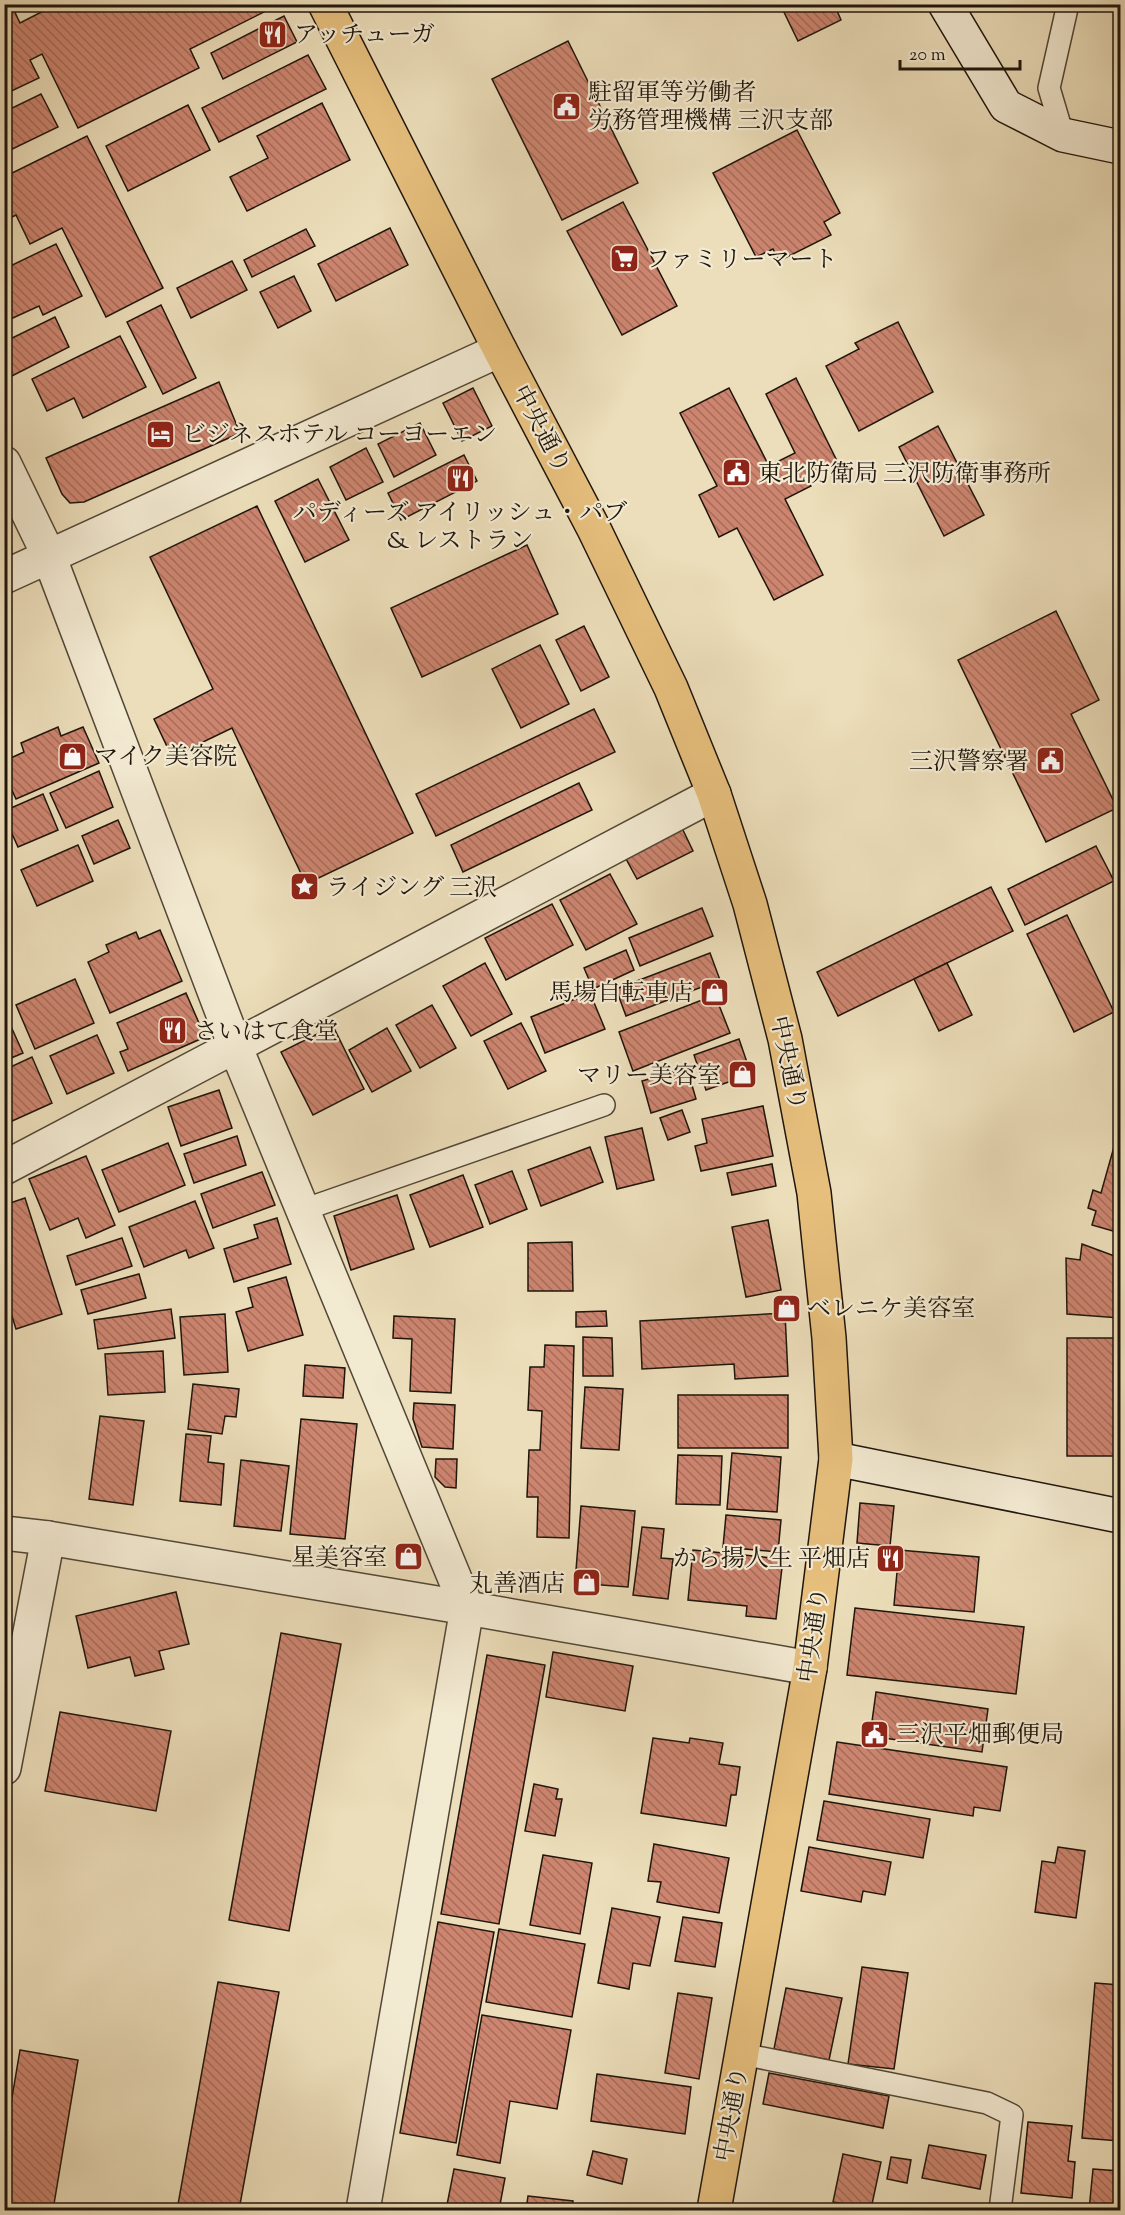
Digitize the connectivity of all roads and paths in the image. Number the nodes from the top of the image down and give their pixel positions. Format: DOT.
graph roads {
  1 [pos="325,4"];
  2 [pos="945,4"];
  3 [pos="1068,4"];
  4 [pos="1063,135"];
  5 [pos="1120,147"];
  6 [pos="500,350"];
  7 [pos="4,464"];
  8 [pos="49,556"];
  9 [pos="4,577"];
  10 [pos="714,794"];
  11 [pos="235,1046"];
  12 [pos="604,1105"];
  13 [pos="4,1168"];
  14 [pos="303,1210"];
  15 [pos="836,1459"];
  16 [pos="1120,1516"];
  17 [pos="4,1533"];
  18 [pos="48,1538"];
  19 [pos="467,1608"];
  20 [pos="810,1668"];
  21 [pos="8,1727"];
  22 [pos="4,1768"];
  23 [pos="742,2055"];
  24 [pos="363,2211"];
  25 [pos="714,2211"];
  26 [pos="1000,2211"];
  1 -- 6 [label="main road, 中央通り"];
  2 -- 4 [label="street"];
  3 -- 4 [label="lane"];
  4 -- 5 [label="street"];
  6 -- 8 [label="street"];
  6 -- 10 [label="main road, 中央通り"];
  7 -- 8 [label="street"];
  8 -- 9 [label="street"];
  8 -- 11 [label="street"];
  10 -- 11 [label="street"];
  10 -- 15 [label="main road, 中央通り"];
  11 -- 13 [label="street"];
  11 -- 14 [label="street"];
  12 -- 14 [label="lane"];
  14 -- 19 [label="street"];
  15 -- 16 [label="street"];
  15 -- 20 [label="main road, 中央通り"];
  17 -- 18 [label="street"];
  18 -- 19 [label="street"];
  18 -- 21 [label="street"];
  19 -- 20 [label="street"];
  19 -- 24 [label="street"];
  20 -- 23 [label="main road, 中央通り"];
  21 -- 22 [label="street"];
  23 -- 25 [label="main road, 中央通り"];
  23 -- 26 [label="lane"];
}
